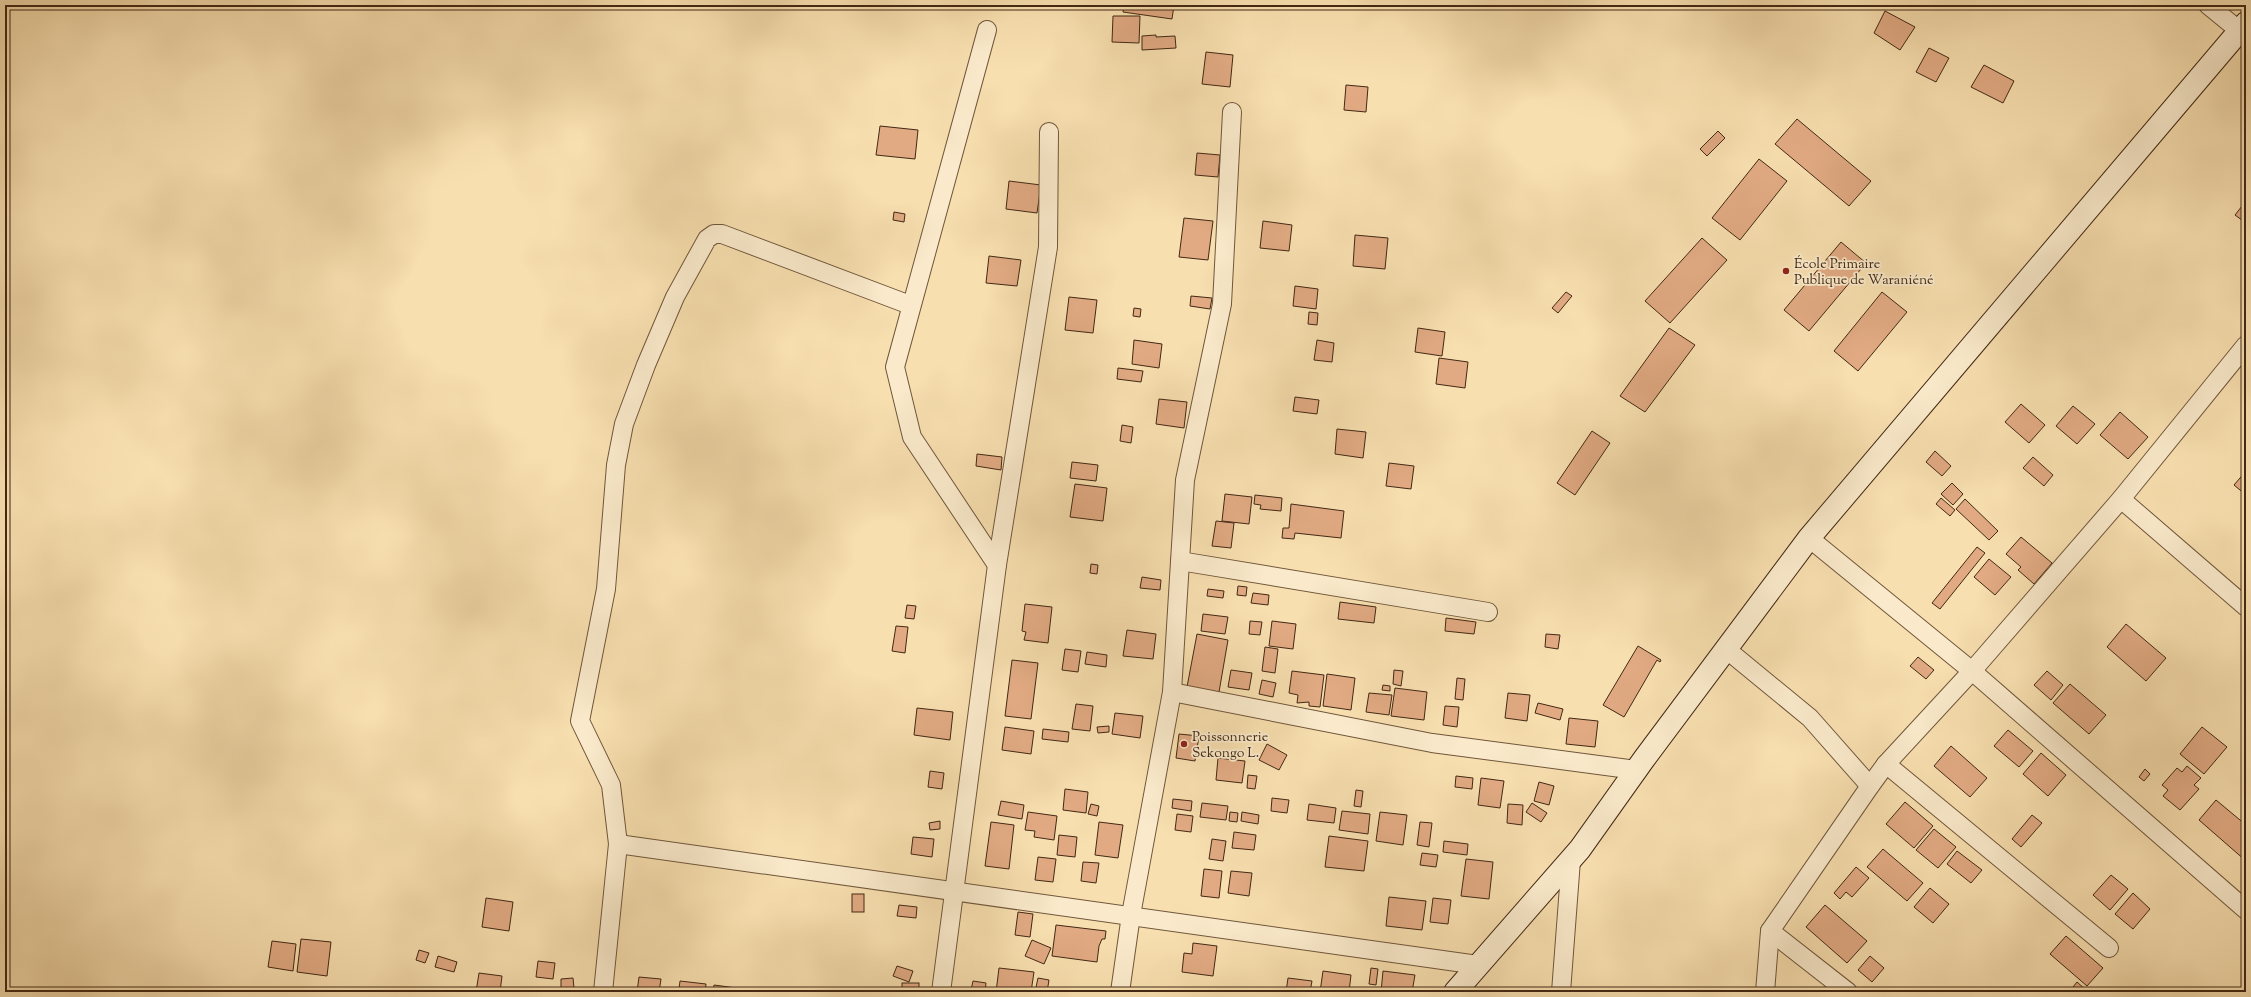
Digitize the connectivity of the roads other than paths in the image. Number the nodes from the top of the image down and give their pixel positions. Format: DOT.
graph roads {
  1 [pos="2208,5"];
  2 [pos="987,30"];
  3 [pos="2244,30"];
  4 [pos="1232,112"];
  5 [pos="1049,132"];
  6 [pos="910,305"];
  7 [pos="2246,345"];
  8 [pos="2121,499"];
  9 [pos="1809,538"];
  10 [pos="1180,561"];
  11 [pos="997,565"];
  12 [pos="2246,606"];
  13 [pos="1488,612"];
  14 [pos="1726,649"];
  15 [pos="1972,671"];
  16 [pos="1172,692"];
  17 [pos="1886,764"];
  18 [pos="1636,770"];
  19 [pos="1870,786"];
  20 [pos="618,844"];
  21 [pos="1571,860"];
  22 [pos="955,893"];
  23 [pos="2246,910"];
  24 [pos="1131,915"];
  25 [pos="1770,931"];
  26 [pos="2109,948"];
  27 [pos="1478,965"];
  28 [pos="603,992"];
  29 [pos="942,992"];
  30 [pos="1120,992"];
  31 [pos="1455,992"];
  32 [pos="1561,992"];
  33 [pos="1765,992"];
  34 [pos="1848,992"];
  1 -- 3 [label="street"];
  2 -- 6 [label="street"];
  3 -- 9 [label="street"];
  4 -- 10 [label="street"];
  5 -- 11 [label="street"];
  6 -- 11 [label="street"];
  6 -- 20 [label="street"];
  7 -- 8 [label="street"];
  8 -- 12 [label="street"];
  8 -- 15 [label="street"];
  9 -- 14 [label="street"];
  9 -- 15 [label="street"];
  10 -- 13 [label="street"];
  10 -- 16 [label="street"];
  11 -- 22 [label="street"];
  14 -- 18 [label="street"];
  14 -- 19 [label="street"];
  15 -- 17 [label="street"];
  15 -- 23 [label="street"];
  16 -- 18 [label="street"];
  16 -- 24 [label="street"];
  17 -- 19 [label="street"];
  17 -- 26 [label="street"];
  18 -- 21 [label="street"];
  19 -- 25 [label="street"];
  20 -- 22 [label="street"];
  20 -- 28 [label="street"];
  21 -- 27 [label="street"];
  21 -- 32 [label="street"];
  22 -- 24 [label="street"];
  22 -- 29 [label="street"];
  24 -- 27 [label="street"];
  24 -- 30 [label="street"];
  25 -- 33 [label="street"];
  25 -- 34 [label="street"];
  27 -- 31 [label="street"];
}
